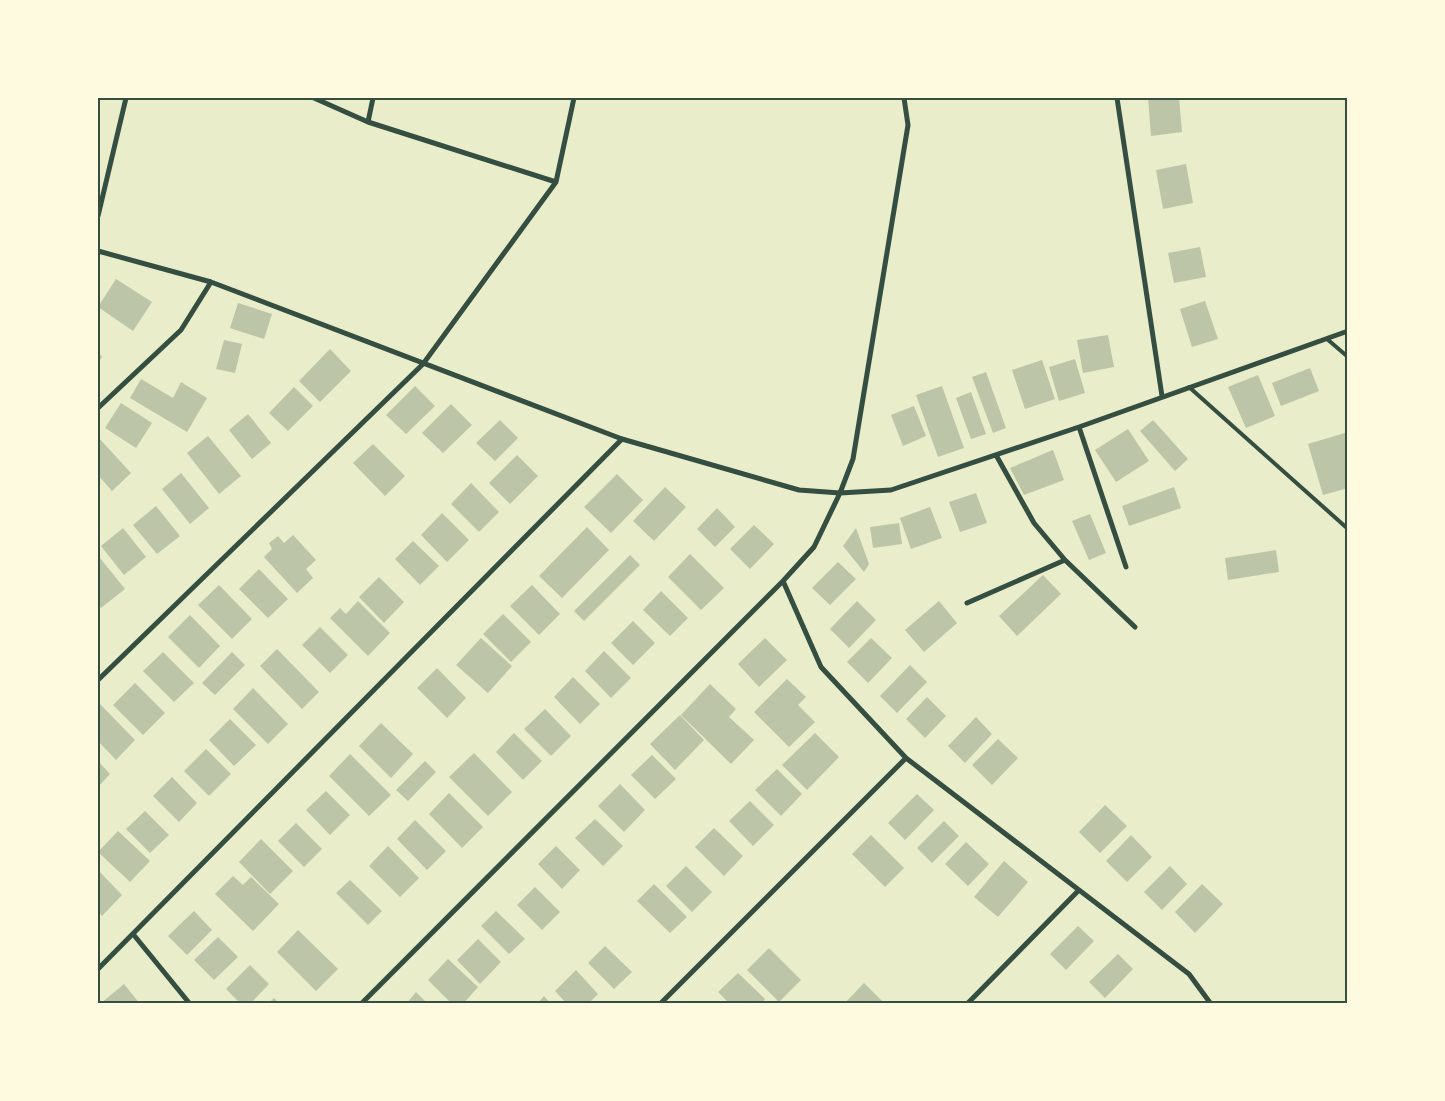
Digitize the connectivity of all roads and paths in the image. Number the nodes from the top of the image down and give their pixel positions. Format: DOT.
graph roads {
  1 [pos="126,98"];
  2 [pos="314,98"];
  3 [pos="373,98"];
  4 [pos="574,98"];
  5 [pos="904,98"];
  6 [pos="1117,98"];
  7 [pos="368,122"];
  8 [pos="556,182"];
  9 [pos="98,216"];
  10 [pos="98,251"];
  11 [pos="212,282"];
  12 [pos="1348,331"];
  13 [pos="1327,339"];
  14 [pos="1348,357"];
  15 [pos="423,364"];
  16 [pos="1189,387"];
  17 [pos="1162,396"];
  18 [pos="98,408"];
  19 [pos="1079,427"];
  20 [pos="622,439"];
  21 [pos="996,455"];
  22 [pos="840,493"];
  23 [pos="1348,529"];
  24 [pos="1065,560"];
  25 [pos="1126,567"];
  26 [pos="783,580"];
  27 [pos="967,603"];
  28 [pos="1135,627"];
  29 [pos="98,680"];
  30 [pos="906,758"];
  31 [pos="1079,890"];
  32 [pos="133,934"];
  33 [pos="98,969"];
  34 [pos="190,1004"];
  35 [pos="361,1004"];
  36 [pos="660,1004"];
  37 [pos="967,1004"];
  38 [pos="1211,1004"];
  1 -- 9 [label="street"];
  2 -- 7 [label="street"];
  3 -- 7 [label="street"];
  4 -- 8 [label="street"];
  5 -- 22 [label="street"];
  6 -- 17 [label="street"];
  7 -- 8 [label="street"];
  8 -- 15 [label="street"];
  10 -- 11 [label="street"];
  11 -- 15 [label="street"];
  11 -- 18 [label="street"];
  12 -- 13 [label="street"];
  13 -- 14 [label="lane"];
  13 -- 16 [label="street"];
  15 -- 20 [label="street"];
  15 -- 29 [label="street"];
  16 -- 17 [label="street"];
  16 -- 23 [label="lane"];
  17 -- 19 [label="street"];
  19 -- 21 [label="street"];
  19 -- 25 [label="street"];
  20 -- 22 [label="street"];
  20 -- 32 [label="street"];
  21 -- 22 [label="street"];
  21 -- 24 [label="street"];
  22 -- 26 [label="street"];
  24 -- 27 [label="street"];
  24 -- 28 [label="street"];
  26 -- 30 [label="street"];
  26 -- 35 [label="street"];
  30 -- 31 [label="street"];
  30 -- 36 [label="street"];
  31 -- 37 [label="street"];
  31 -- 38 [label="street"];
  32 -- 33 [label="street"];
  32 -- 34 [label="street"];
}
